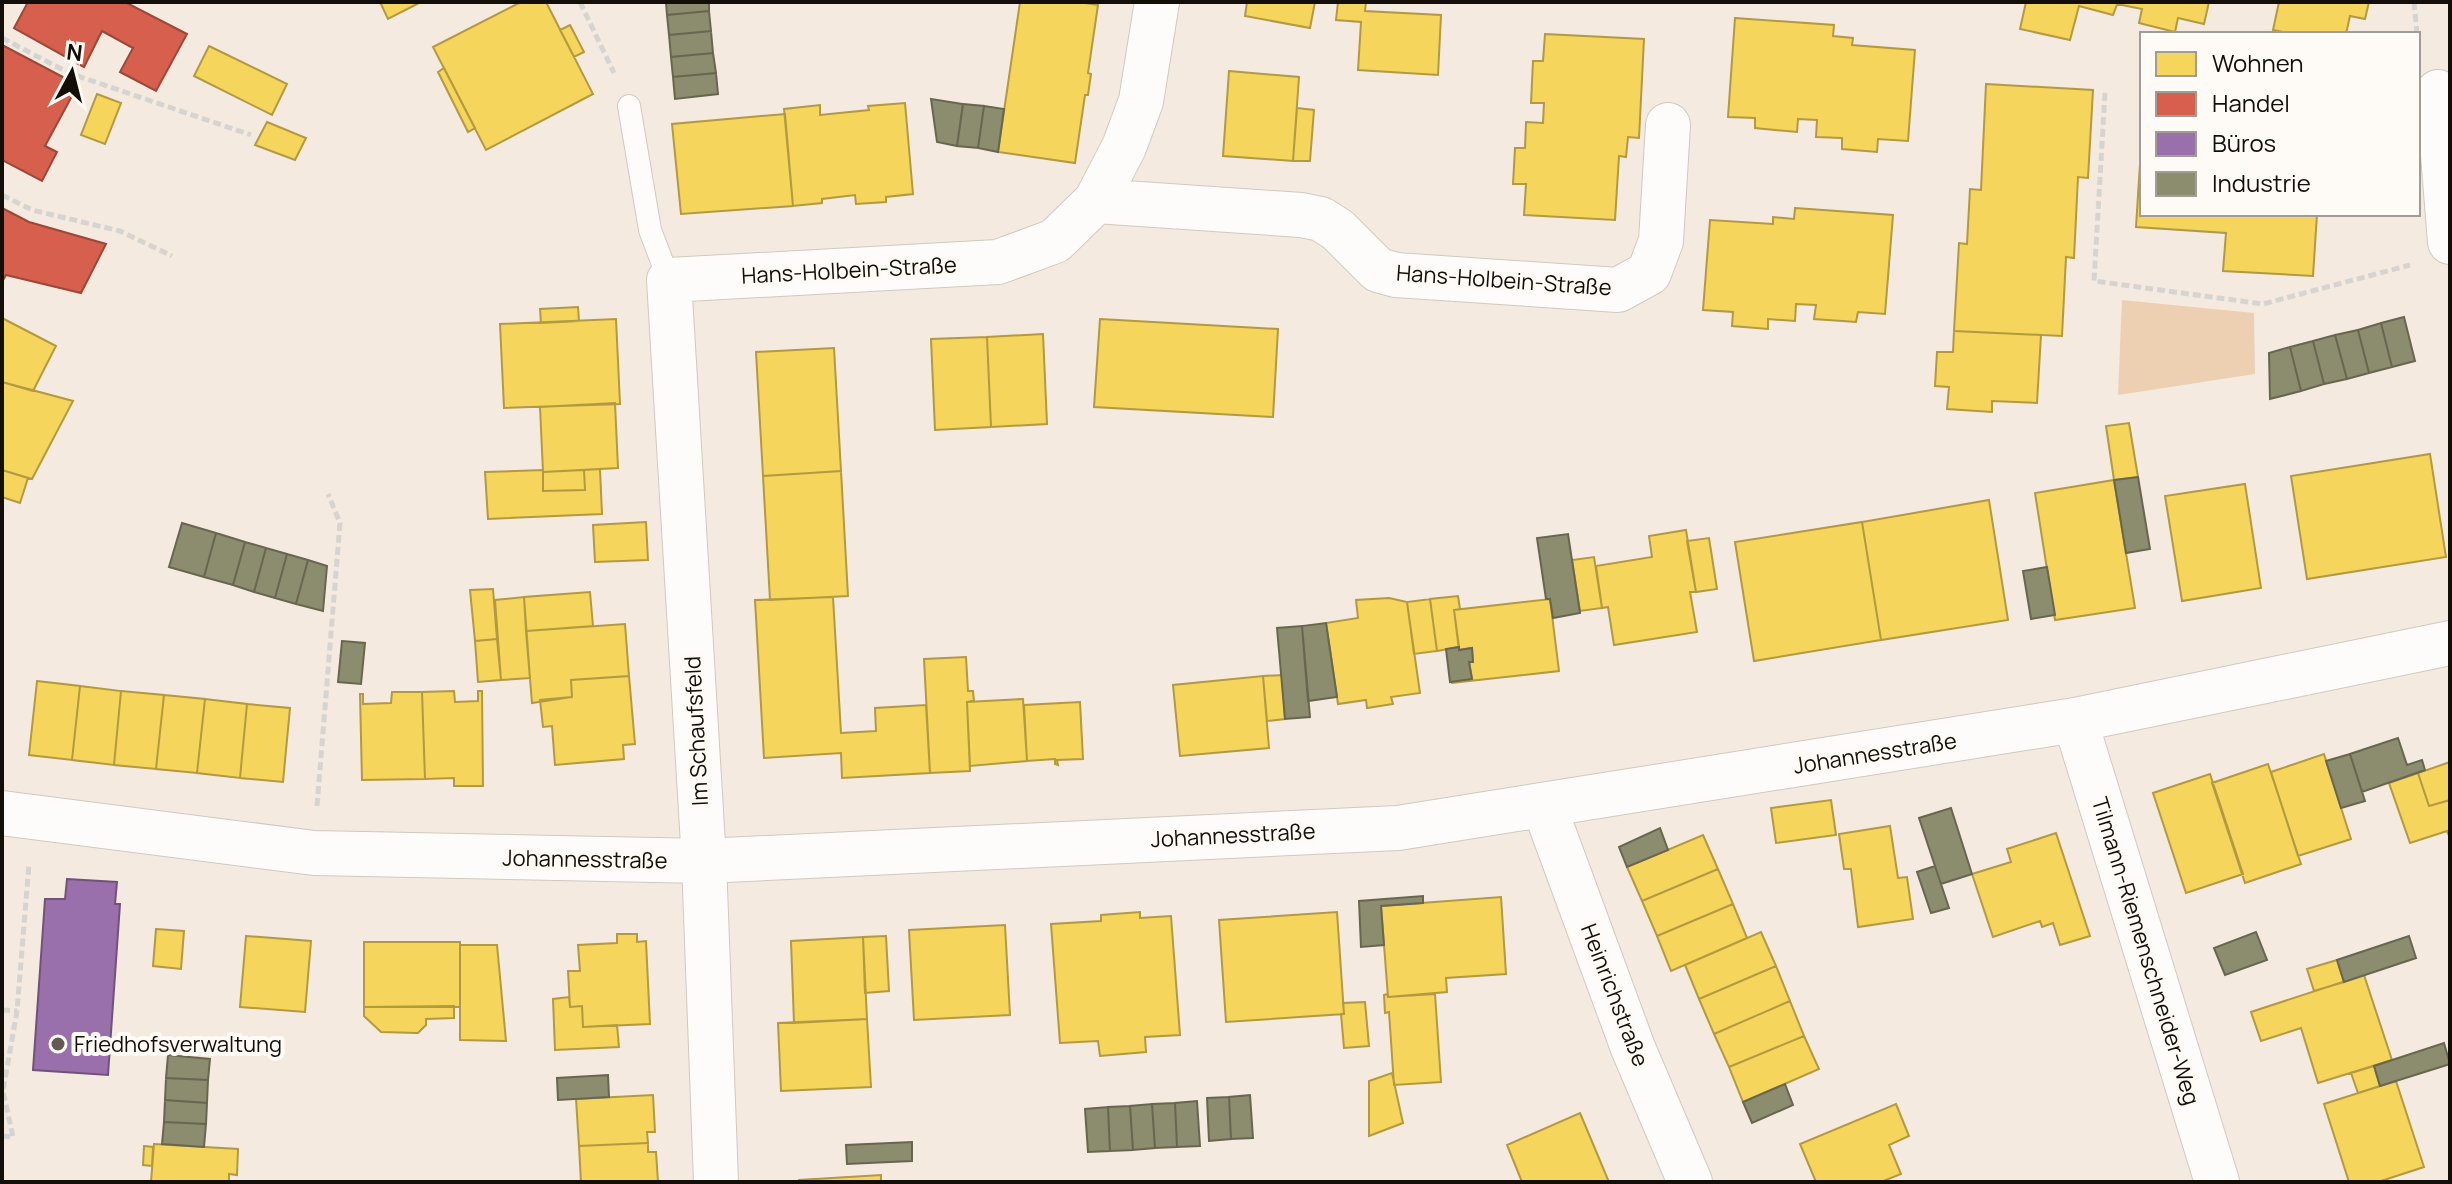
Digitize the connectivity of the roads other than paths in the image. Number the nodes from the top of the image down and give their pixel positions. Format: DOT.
graph roads {
  1 [pos="1157,2"];
  2 [pos="2438,92"];
  3 [pos="629,106"];
  4 [pos="1668,125"];
  5 [pos="1096,201"];
  6 [pos="2432,252"];
  7 [pos="669,280"];
  8 [pos="2450,643"];
  9 [pos="2075,720"];
  10 [pos="1544,806"];
  11 [pos="19,816"];
  12 [pos="704,861"];
  13 [pos="716,1182"];
  14 [pos="1690,1182"];
  15 [pos="2217,1182"];
  1 -- 5 [label="street"];
  2 -- 6 [label="street"];
  3 -- 7 [label="lane"];
  4 -- 5 [label="street, Hans-Holbein-Straße"];
  5 -- 7 [label="street, Hans-Holbein-Straße"];
  7 -- 12 [label="street, Im Schaufsfeld"];
  8 -- 9 [label="street, Johannesstraße"];
  9 -- 10 [label="street, Johannesstraße"];
  9 -- 15 [label="street, Tilmann-Riemenschneider-Weg"];
  10 -- 12 [label="street, Johannesstraße"];
  10 -- 14 [label="street, Heinrichstraße"];
  11 -- 12 [label="street, Johannesstraße"];
  12 -- 13 [label="street, Im Schaufsfeld"];
}
